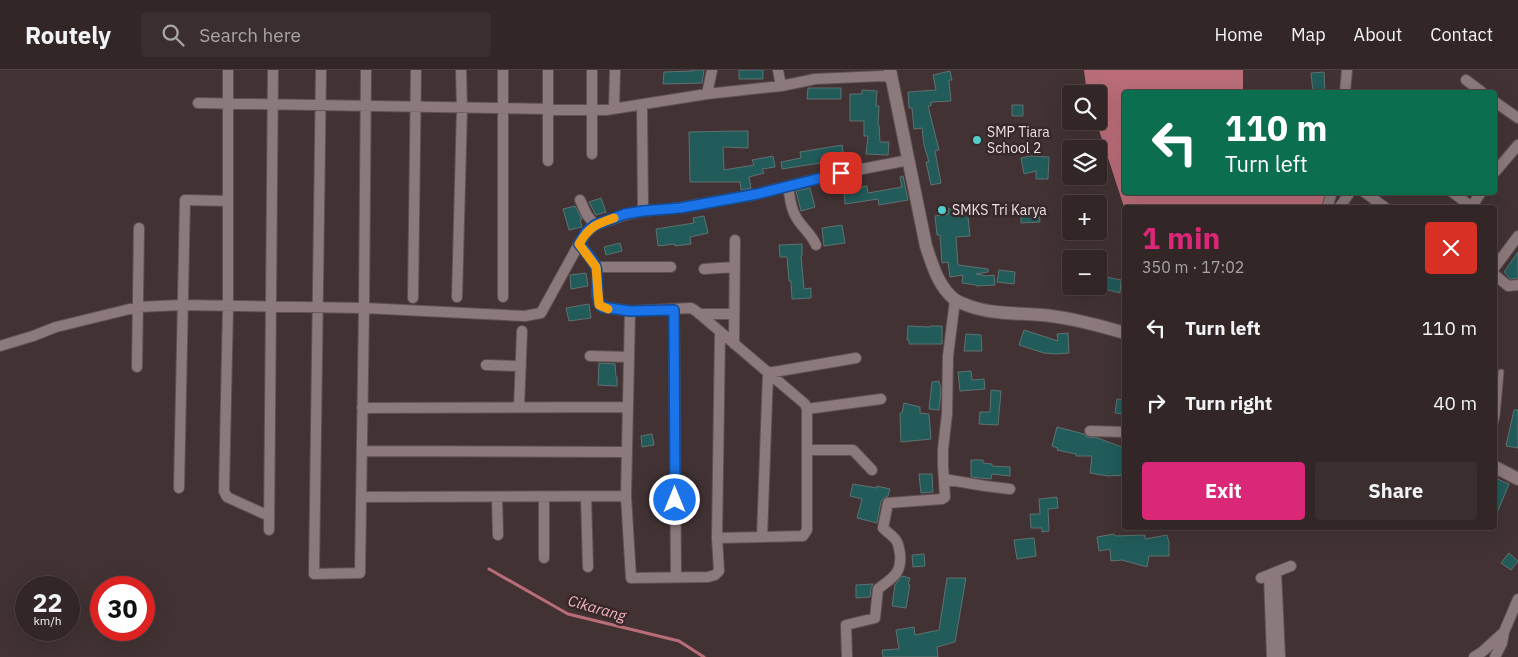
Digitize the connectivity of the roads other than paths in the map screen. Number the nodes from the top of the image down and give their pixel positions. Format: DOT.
graph roads {
  1 [pos="228,70"];
  2 [pos="272,70"];
  3 [pos="321,70"];
  4 [pos="366,70"];
  5 [pos="416,70"];
  6 [pos="461,70"];
  7 [pos="503,70"];
  8 [pos="548,70"];
  9 [pos="592,70"];
  10 [pos="615,70"];
  11 [pos="712,70"];
  12 [pos="778,70"];
  13 [pos="1347,70"];
  14 [pos="891,73"];
  15 [pos="1466,80"];
  16 [pos="781,86"];
  17 [pos="1345,90"];
  18 [pos="1479,90"];
  19 [pos="707,94"];
  20 [pos="198,103"];
  21 [pos="1497,103"];
  22 [pos="228,104"];
  23 [pos="272,104"];
  24 [pos="642,105"];
  25 [pos="320,106"];
  26 [pos="365,106"];
  27 [pos="415,107"];
  28 [pos="462,108"];
  29 [pos="502,108"];
  30 [pos="614,108"];
  31 [pos="548,109"];
  32 [pos="592,110"];
  33 [pos="1518,118"];
  34 [pos="1518,146"];
  35 [pos="592,154"];
  36 [pos="909,160"];
  37 [pos="548,161"];
  38 [pos="1497,167"];
  39 [pos="788,186"];
  40 [pos="1368,195"];
  41 [pos="1456,195"];
  42 [pos="580,200"];
  43 [pos="228,201"];
  44 [pos="1382,205"];
  45 [pos="1469,205"];
  46 [pos="643,211"];
  47 [pos="595,225"];
  48 [pos="139,228"];
  49 [pos="1518,236"];
  50 [pos="734,240"];
  51 [pos="579,244"];
  52 [pos="816,245"];
  53 [pos="1497,264"];
  54 [pos="596,267"];
  55 [pos="671,267"];
  56 [pos="734,267"];
  57 [pos="704,269"];
  58 [pos="1497,277"];
  59 [pos="1518,285"];
  60 [pos="457,297"];
  61 [pos="503,297"];
  62 [pos="413,298"];
  63 [pos="954,300"];
  64 [pos="182,305"];
  65 [pos="138,307"];
  66 [pos="228,307"];
  67 [pos="271,307"];
  68 [pos="317,308"];
  69 [pos="364,308"];
  70 [pos="674,310"];
  71 [pos="630,311"];
  72 [pos="699,314"];
  73 [pos="734,314"];
  74 [pos="522,331"];
  75 [pos="720,332"];
  76 [pos="1122,332"];
  77 [pos="734,344"];
  78 [pos="0,346"];
  79 [pos="590,356"];
  80 [pos="629,357"];
  81 [pos="856,358"];
  82 [pos="486,365"];
  83 [pos="521,366"];
  84 [pos="137,367"];
  85 [pos="1501,372"];
  86 [pos="768,373"];
  87 [pos="881,399"];
  88 [pos="520,407"];
  89 [pos="628,407"];
  90 [pos="362,408"];
  91 [pos="807,410"];
  92 [pos="1497,416"];
  93 [pos="1090,431"];
  94 [pos="1122,432"];
  95 [pos="807,450"];
  96 [pos="362,451"];
  97 [pos="627,452"];
  98 [pos="1497,468"];
  99 [pos="872,470"];
  100 [pos="944,479"];
  101 [pos="1518,479"];
  102 [pos="179,488"];
  103 [pos="1010,489"];
  104 [pos="586,496"];
  105 [pos="626,496"];
  106 [pos="361,497"];
  107 [pos="497,497"];
  108 [pos="544,497"];
  109 [pos="269,516"];
  110 [pos="269,530"];
  111 [pos="498,535"];
  112 [pos="762,537"];
  113 [pos="717,538"];
  114 [pos="544,558"];
  115 [pos="1291,566"];
  116 [pos="588,567"];
  117 [pos="1269,575"];
  118 [pos="676,577"];
  119 [pos="1518,599"];
  120 [pos="1504,632"];
  121 [pos="847,657"];
  122 [pos="1272,657"];
  123 [pos="1280,657"];
  124 [pos="1474,657"];
  125 [pos="1495,657"];
  1 -- 22 [label="street"];
  2 -- 23 [label="street"];
  3 -- 25 [label="street"];
  4 -- 26 [label="street"];
  5 -- 27 [label="street"];
  6 -- 28 [label="street"];
  7 -- 29 [label="street"];
  8 -- 31 [label="street"];
  9 -- 32 [label="street"];
  10 -- 30 [label="street"];
  11 -- 19 [label="street"];
  12 -- 16 [label="street"];
  13 -- 17 [label="street"];
  14 -- 16 [label="street"];
  14 -- 36 [label="street"];
  15 -- 18 [label="street"];
  16 -- 19 [label="street"];
  19 -- 24 [label="street"];
  20 -- 22 [label="street"];
  21 -- 33 [label="street"];
  22 -- 23 [label="street"];
  22 -- 43 [label="street"];
  23 -- 25 [label="street"];
  23 -- 67 [label="street"];
  24 -- 30 [label="street"];
  24 -- 46 [label="street"];
  25 -- 26 [label="street"];
  25 -- 68 [label="street"];
  26 -- 27 [label="street"];
  26 -- 69 [label="street"];
  27 -- 28 [label="street"];
  27 -- 62 [label="street"];
  28 -- 29 [label="street"];
  28 -- 60 [label="street"];
  29 -- 31 [label="street"];
  29 -- 61 [label="street"];
  30 -- 32 [label="street"];
  31 -- 32 [label="street"];
  31 -- 37 [label="street"];
  32 -- 35 [label="street"];
  34 -- 38 [label="street"];
  36 -- 39 [label="street"];
  36 -- 63 [label="street"];
  39 -- 46 [label="street"];
  39 -- 52 [label="street"];
  40 -- 44 [label="street"];
  41 -- 45 [label="street"];
  42 -- 47 [label="street"];
  43 -- 64 [label="street"];
  43 -- 66 [label="street"];
  46 -- 47 [label="street"];
  47 -- 51 [label="street"];
  48 -- 65 [label="street"];
  49 -- 53 [label="street"];
  50 -- 56 [label="street"];
  51 -- 54 [label="street"];
  51 -- 69 [label="street"];
  54 -- 55 [label="street"];
  54 -- 71 [label="street"];
  56 -- 57 [label="street"];
  56 -- 73 [label="street"];
  58 -- 59 [label="street"];
  63 -- 76 [label="street"];
  63 -- 100 [label="street"];
  64 -- 65 [label="street"];
  64 -- 66 [label="street"];
  64 -- 102 [label="street"];
  65 -- 78 [label="street"];
  65 -- 84 [label="street"];
  66 -- 67 [label="street"];
  66 -- 109 [label="street"];
  67 -- 68 [label="street"];
  67 -- 109 [label="street"];
  68 -- 69 [label="street"];
  68 -- 106 [label="street"];
  69 -- 90 [label="street"];
  70 -- 71 [label="street"];
  70 -- 72 [label="street"];
  70 -- 118 [label="street"];
  71 -- 80 [label="street"];
  72 -- 73 [label="street"];
  72 -- 75 [label="street"];
  73 -- 77 [label="street"];
  74 -- 83 [label="street"];
  75 -- 77 [label="street"];
  75 -- 113 [label="street"];
  77 -- 86 [label="street"];
  79 -- 80 [label="street"];
  80 -- 89 [label="street"];
  81 -- 86 [label="street"];
  82 -- 83 [label="street"];
  83 -- 88 [label="street"];
  85 -- 92 [label="lane"];
  86 -- 91 [label="street"];
  86 -- 112 [label="street"];
  87 -- 91 [label="street"];
  88 -- 89 [label="street"];
  88 -- 90 [label="street"];
  89 -- 97 [label="street"];
  90 -- 96 [label="street"];
  91 -- 95 [label="street"];
  93 -- 94 [label="street"];
  95 -- 99 [label="street"];
  95 -- 112 [label="street"];
  96 -- 97 [label="street"];
  96 -- 106 [label="street"];
  97 -- 105 [label="street"];
  98 -- 101 [label="street"];
  100 -- 103 [label="street"];
  100 -- 121 [label="street"];
  104 -- 105 [label="street"];
  104 -- 108 [label="street"];
  104 -- 116 [label="street"];
  105 -- 118 [label="street"];
  106 -- 107 [label="street"];
  107 -- 108 [label="street"];
  107 -- 111 [label="street"];
  108 -- 114 [label="street"];
  109 -- 110 [label="street"];
  112 -- 113 [label="street"];
  113 -- 118 [label="street"];
  115 -- 117 [label="street"];
  117 -- 122 [label="street"];
  117 -- 123 [label="street"];
  119 -- 120 [label="street"];
  120 -- 124 [label="street"];
  120 -- 125 [label="street"];
}
